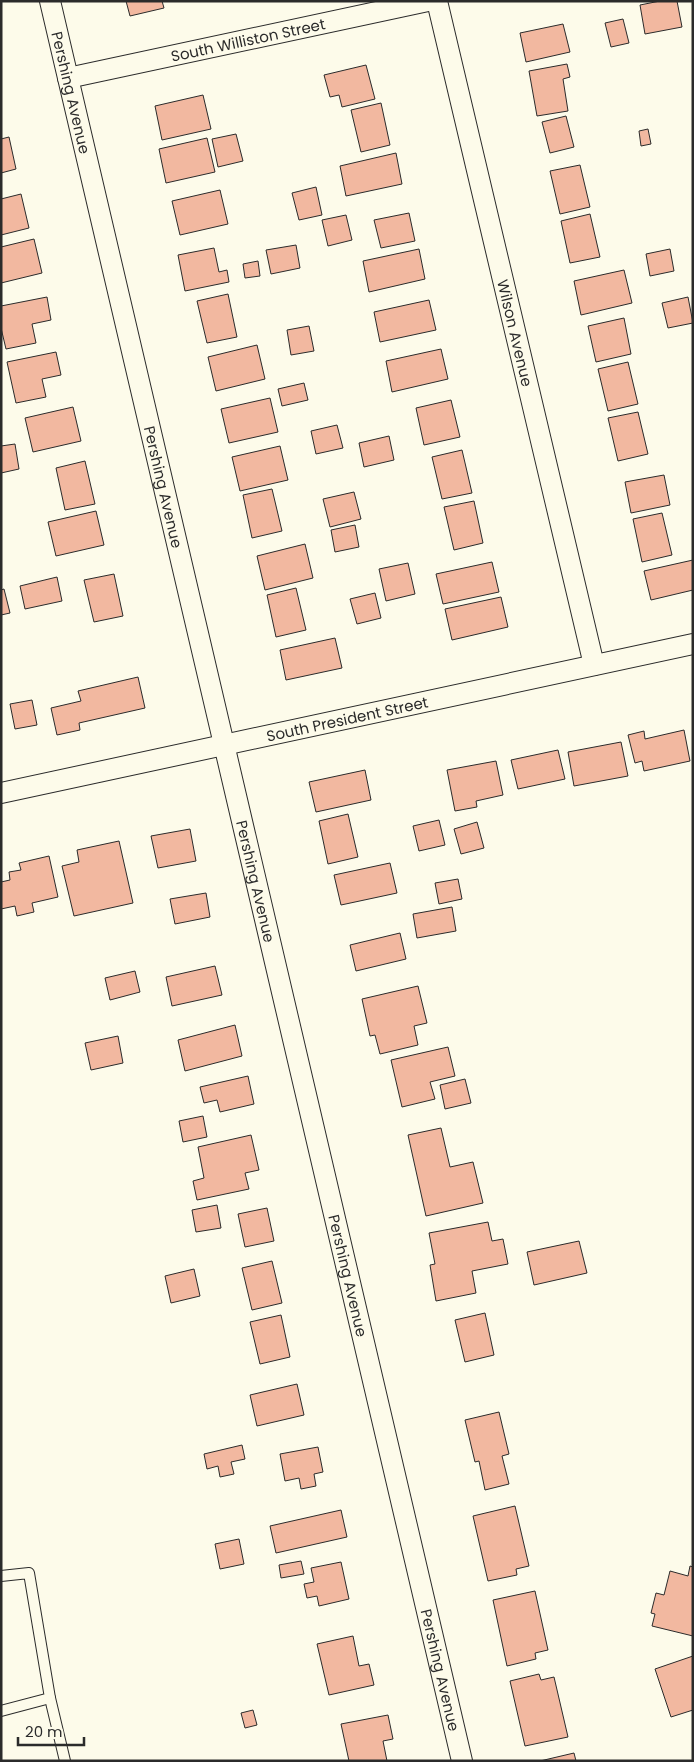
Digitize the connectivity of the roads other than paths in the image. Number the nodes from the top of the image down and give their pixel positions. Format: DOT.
graph roads {
  1 [pos="50,1"];
  2 [pos="428,1"];
  3 [pos="437,1"];
  4 [pos="68,78"];
  5 [pos="693,644"];
  6 [pos="594,665"];
  7 [pos="224,745"];
  8 [pos="1,793"];
  9 [pos="1,1576"];
  10 [pos="50,1698"];
  11 [pos="1,1711"];
  12 [pos="65,1761"];
  13 [pos="462,1761"];
  1 -- 4 [label="street, Pershing Avenue"];
  2 -- 4 [label="street, South Williston Street"];
  3 -- 6 [label="street, Wilson Avenue"];
  4 -- 7 [label="street, Pershing Avenue"];
  5 -- 6 [label="street, South President Street"];
  6 -- 7 [label="street, South President Street"];
  7 -- 8 [label="street, South President Street"];
  7 -- 13 [label="street, Pershing Avenue"];
  9 -- 10 [label="lane"];
  10 -- 11 [label="lane"];
  10 -- 12 [label="lane"];
}
